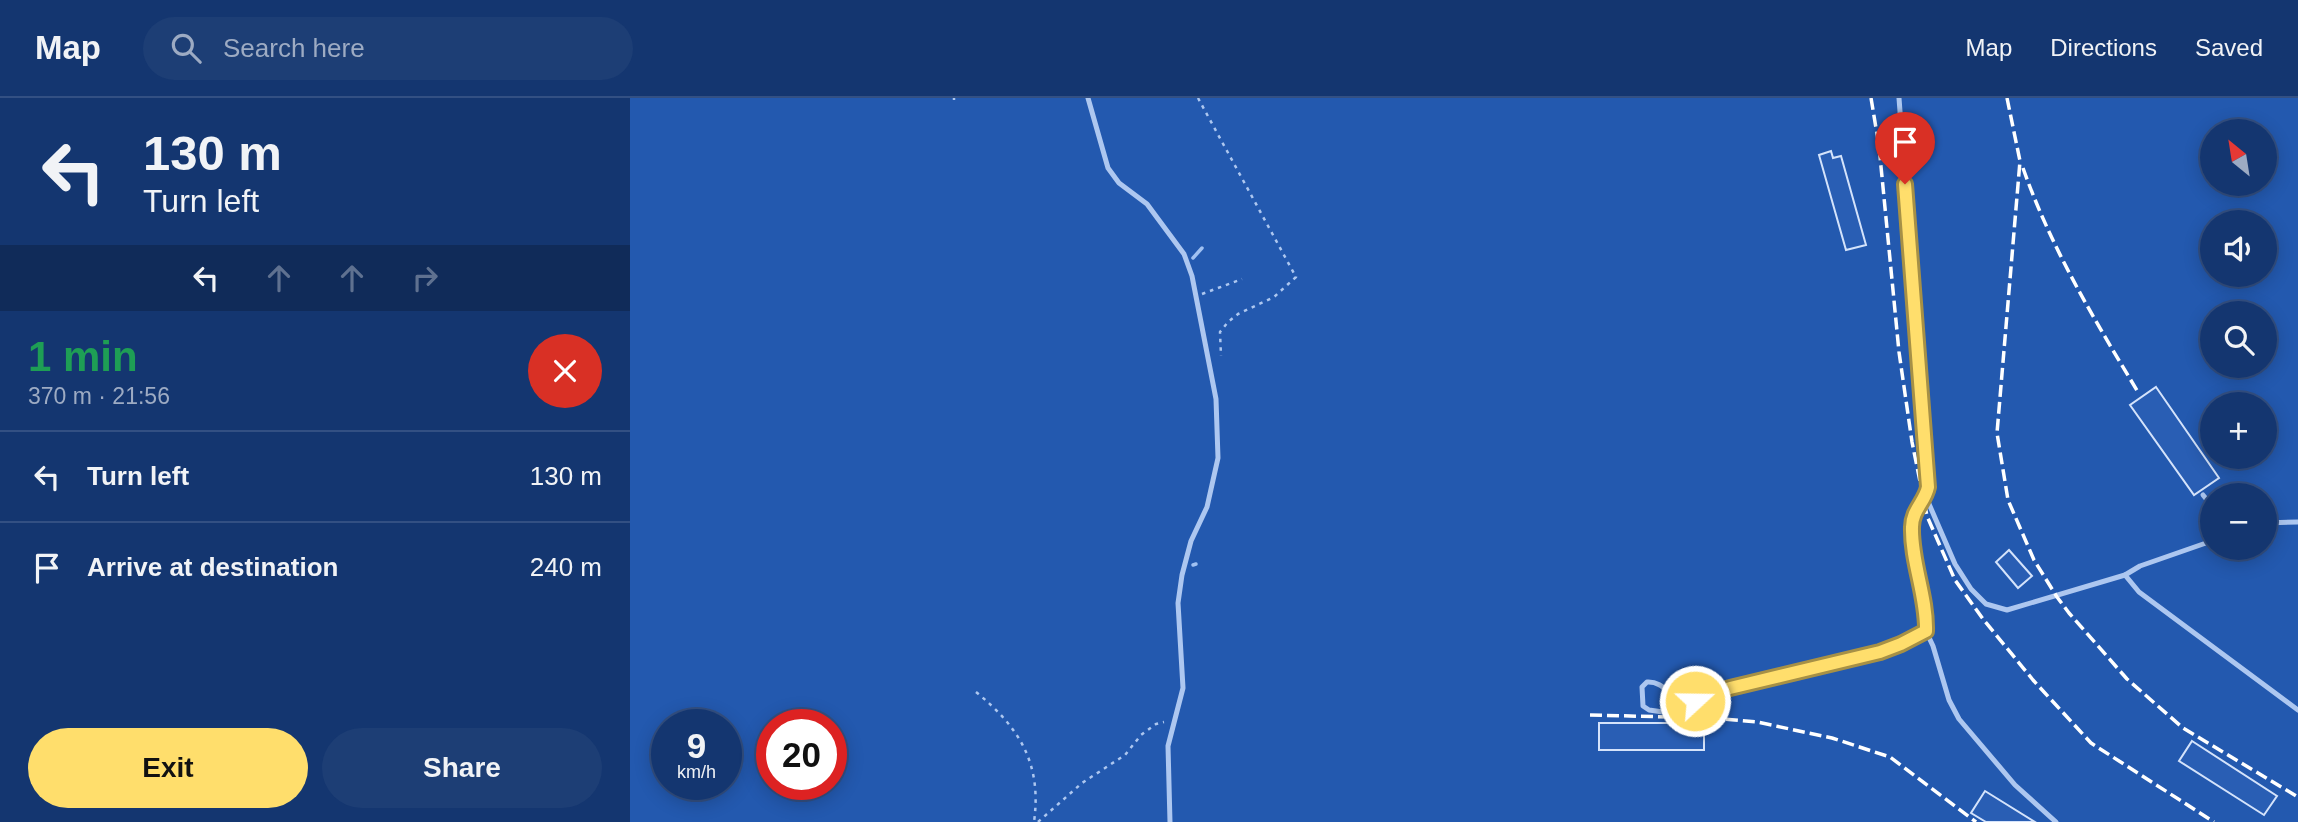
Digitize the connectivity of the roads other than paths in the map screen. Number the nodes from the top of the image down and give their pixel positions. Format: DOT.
graph roads {
  1 [pos="1088,98"];
  2 [pos="1899,98"];
  3 [pos="1926,497"];
  4 [pos="2298,522"];
  5 [pos="2277,523"];
  6 [pos="2200,545"];
  7 [pos="2125,575"];
  8 [pos="1926,631"];
  9 [pos="1712,694"];
  10 [pos="2298,710"];
  11 [pos="1170,822"];
  12 [pos="2056,822"];
  1 -- 11 [label="lane"];
  2 -- 3 [label="lane"];
  3 -- 7 [label="lane"];
  3 -- 8 [label="lane"];
  4 -- 5 [label="lane"];
  6 -- 7 [label="lane"];
  7 -- 10 [label="lane"];
  8 -- 9 [label="lane"];
  8 -- 12 [label="lane"];
  9 -- 9 [label="lane"];
}
